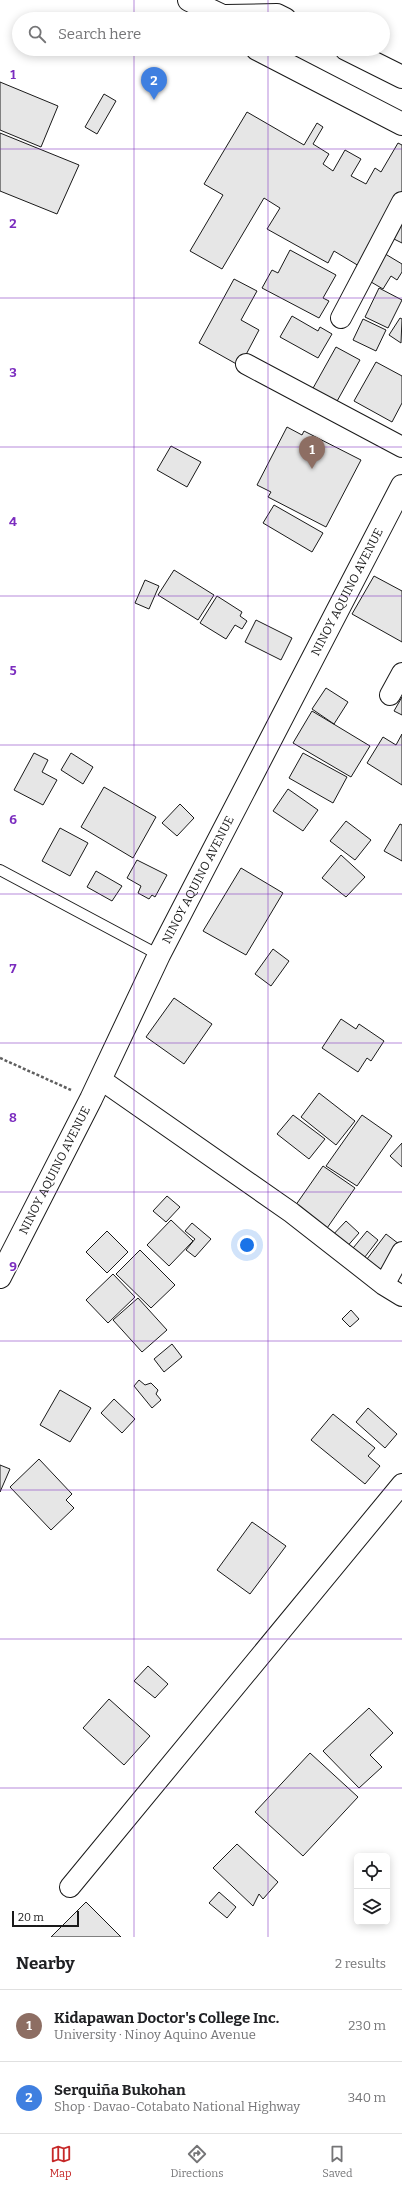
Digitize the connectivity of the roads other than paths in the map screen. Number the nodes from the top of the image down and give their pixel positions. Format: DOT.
graph roads {
  1 [pos="189,0"];
  2 [pos="216,12"];
  3 [pos="271,56"];
  4 [pos="360,56"];
  5 [pos="402,77"];
  6 [pos="402,124"];
  7 [pos="402,202"];
  8 [pos="341,318"];
  9 [pos="246,364"];
  10 [pos="402,447"];
  11 [pos="402,486"];
  12 [pos="402,673"];
  13 [pos="390,695"];
  14 [pos="0,870"];
  15 [pos="159,955"];
  16 [pos="100,1079"];
  17 [pos="402,1252"];
  18 [pos="0,1277"];
  19 [pos="384,1285"];
  20 [pos="402,1296"];
  21 [pos="402,1484"];
  22 [pos="70,1887"];
  1 -- 2 [label="main road"];
  3 -- 6 [label="main road"];
  4 -- 5 [label="main road"];
  7 -- 8 [label="street"];
  9 -- 10 [label="street"];
  11 -- 15 [label="main road, NINOY AQUINO AVENUE"];
  12 -- 13 [label="street"];
  14 -- 15 [label="lane"];
  15 -- 16 [label="main road, NINOY AQUINO AVENUE"];
  16 -- 18 [label="main road, NINOY AQUINO AVENUE"];
  16 -- 19 [label="street"];
  17 -- 19 [label="street"];
  19 -- 20 [label="street"];
  21 -- 22 [label="street"];
}
